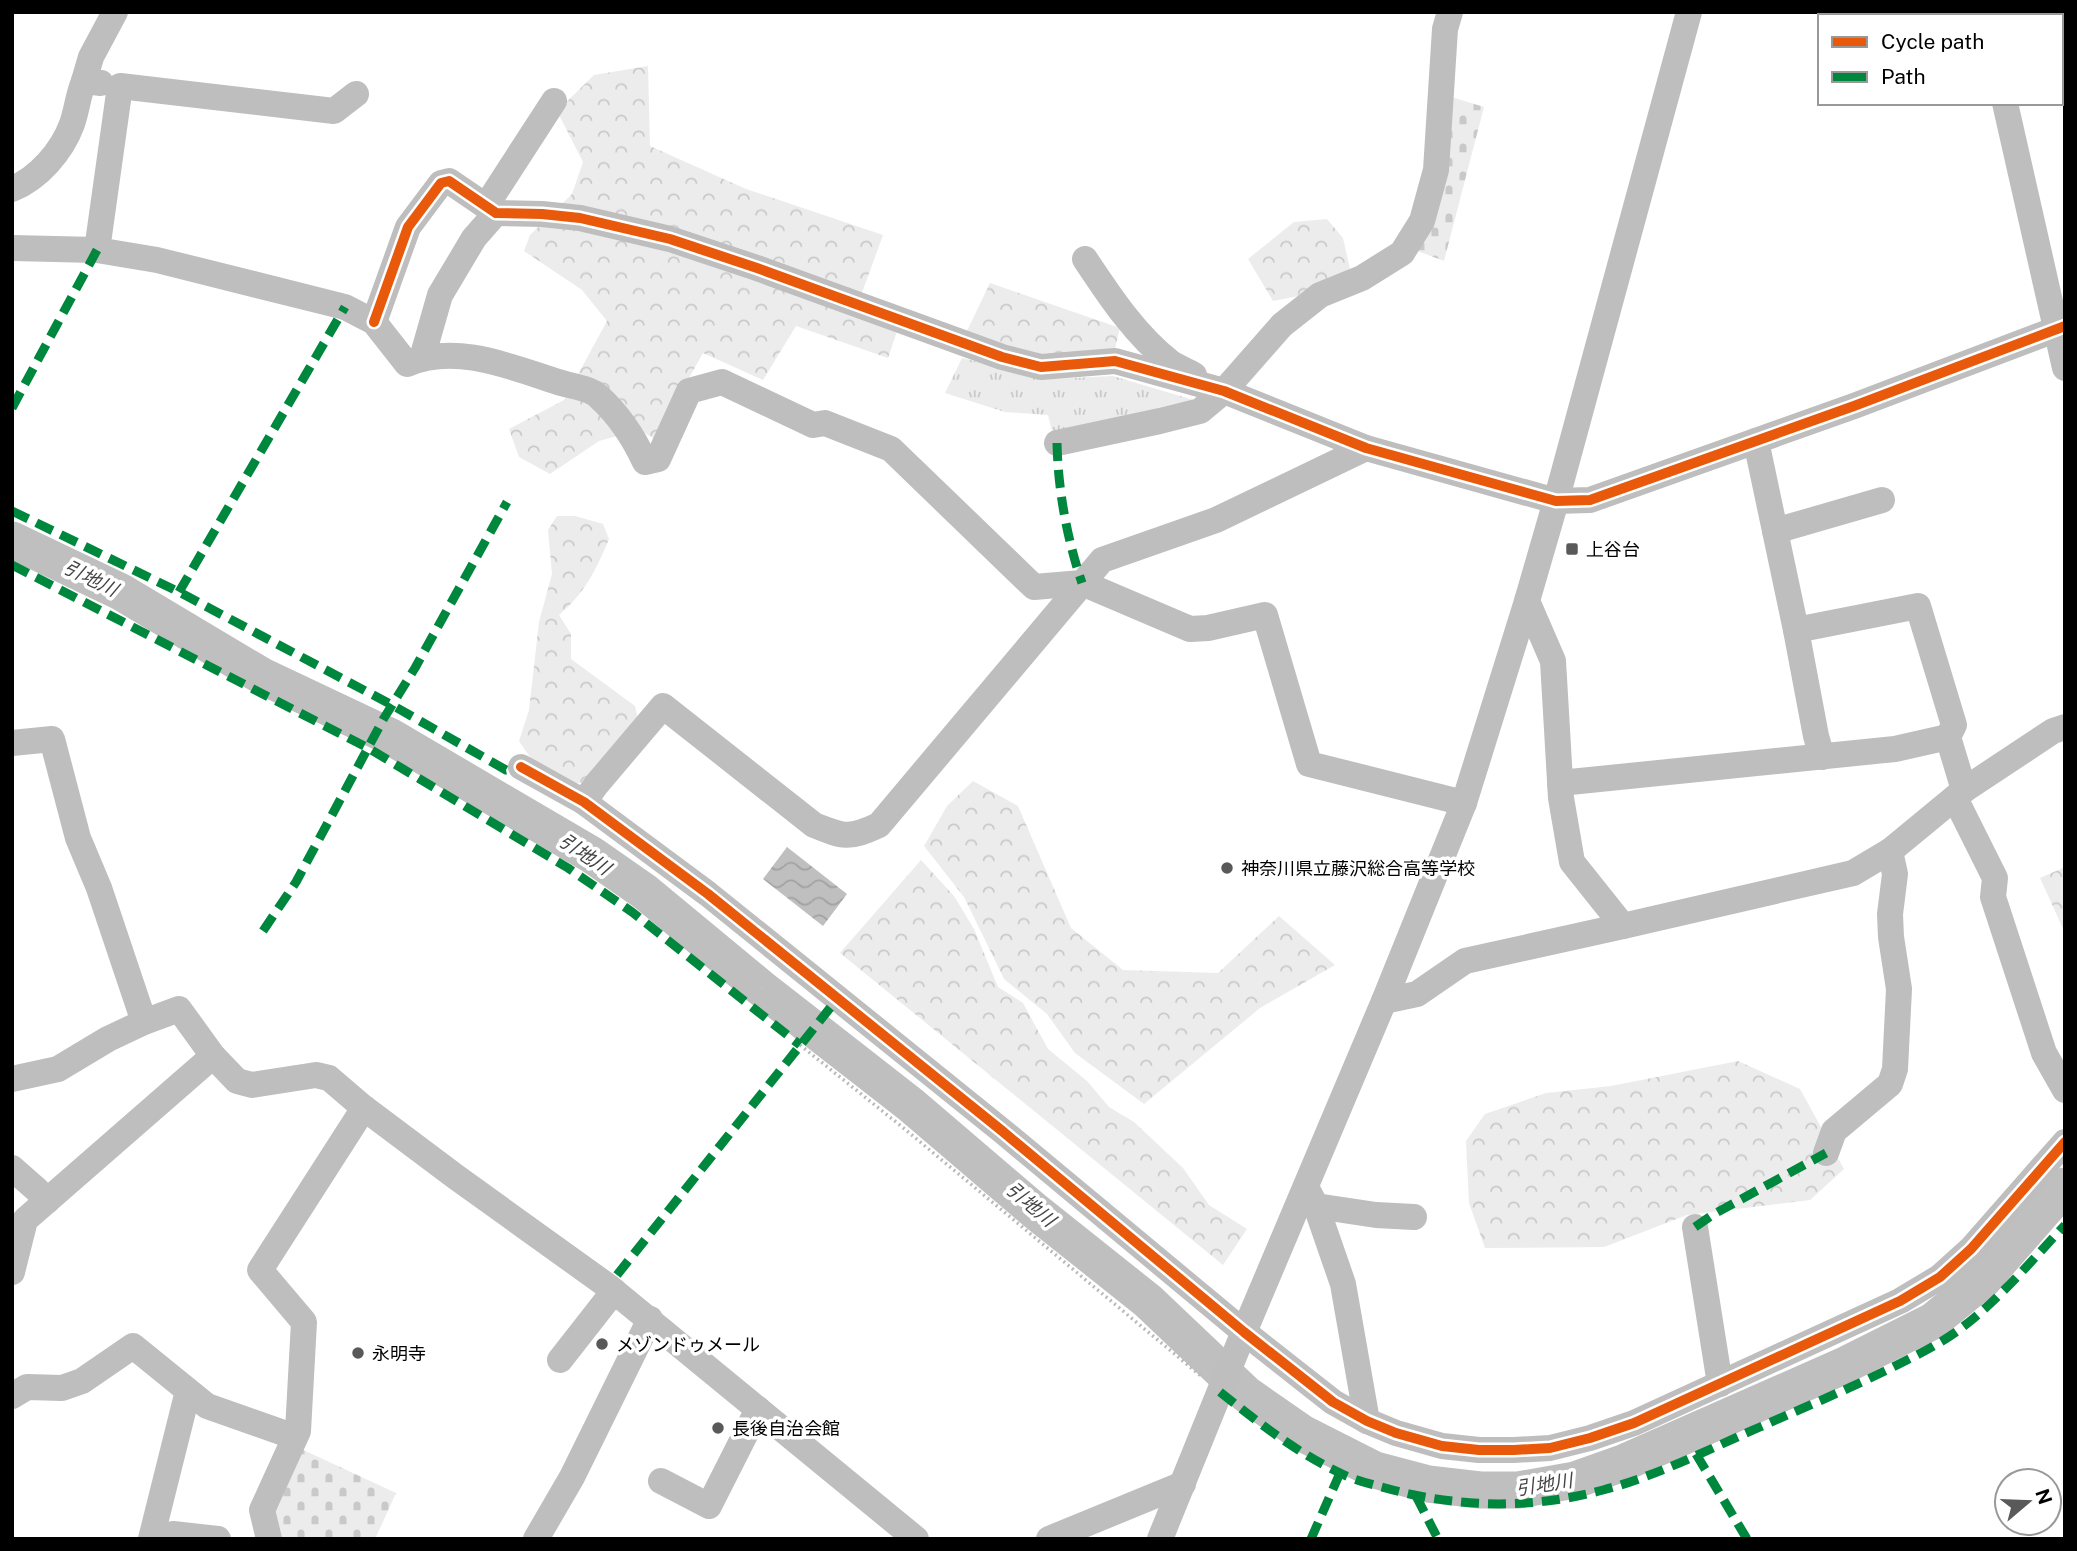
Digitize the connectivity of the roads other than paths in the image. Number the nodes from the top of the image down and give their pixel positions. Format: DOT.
graph roads {
  1 [pos="115,12"];
  2 [pos="1450,12"];
  3 [pos="1689,12"];
  4 [pos="84,81"];
  5 [pos="120,86"];
  6 [pos="356,94"];
  7 [pos="554,101"];
  8 [pos="2005,105"];
  9 [pos="12,189"];
  10 [pos="491,209"];
  11 [pos="12,248"];
  12 [pos="97,250"];
  13 [pos="1085,259"];
  14 [pos="374,322"];
  15 [pos="2060,328"];
  16 [pos="422,358"];
  17 [pos="2065,368"];
  18 [pos="1224,391"];
  19 [pos="1756,441"];
  20 [pos="1057,443"];
  21 [pos="1366,449"];
  22 [pos="1556,500"];
  23 [pos="1882,500"];
  24 [pos="1775,531"];
  25 [pos="1082,583"];
  26 [pos="1527,601"];
  27 [pos="1796,630"];
  28 [pos="2065,727"];
  29 [pos="1948,737"];
  30 [pos="12,743"];
  31 [pos="1822,757"];
  32 [pos="521,767"];
  33 [pos="1560,783"];
  34 [pos="1959,794"];
  35 [pos="584,802"];
  36 [pos="1464,803"];
  37 [pos="1890,851"];
  38 [pos="1623,926"];
  39 [pos="1384,1001"];
  40 [pos="144,1022"];
  41 [pos="213,1056"];
  42 [pos="12,1079"];
  43 [pos="2065,1090"];
  44 [pos="364,1108"];
  45 [pos="2065,1142"];
  46 [pos="1826,1153"];
  47 [pos="12,1168"];
  48 [pos="1311,1196"];
  49 [pos="47,1201"];
  50 [pos="18,1217"];
  51 [pos="1414,1217"];
  52 [pos="1695,1227"];
  53 [pos="12,1272"];
  54 [pos="614,1291"];
  55 [pos="650,1320"];
  56 [pos="1241,1338"];
  57 [pos="560,1360"];
  58 [pos="1720,1384"];
  59 [pos="188,1391"];
  60 [pos="12,1396"];
  61 [pos="758,1409"];
  62 [pos="1367,1421"];
  63 [pos="295,1437"];
  64 [pos="660,1482"];
  65 [pos="1183,1484"];
  66 [pos="151,1539"];
  67 [pos="158,1539"];
  68 [pos="218,1539"];
  69 [pos="269,1539"];
  70 [pos="536,1539"];
  71 [pos="916,1539"];
  72 [pos="1049,1539"];
  73 [pos="1160,1539"];
  1 -- 4 [label="street"];
  2 -- 18 [label="street"];
  3 -- 22 [label="street"];
  4 -- 5 [label="street"];
  4 -- 9 [label="street"];
  5 -- 6 [label="street"];
  5 -- 12 [label="street"];
  7 -- 10 [label="street"];
  8 -- 15 [label="street"];
  10 -- 14 [label="street"];
  10 -- 16 [label="street"];
  10 -- 18 [label="street"];
  11 -- 12 [label="street"];
  12 -- 14 [label="street"];
  13 -- 18 [label="street"];
  14 -- 16 [label="street"];
  15 -- 17 [label="street"];
  15 -- 19 [label="street"];
  16 -- 25 [label="street"];
  18 -- 20 [label="street"];
  18 -- 21 [label="street"];
  19 -- 22 [label="street"];
  19 -- 24 [label="street"];
  21 -- 22 [label="street"];
  21 -- 25 [label="street"];
  22 -- 26 [label="street"];
  23 -- 24 [label="street"];
  24 -- 27 [label="street"];
  25 -- 35 [label="street"];
  25 -- 36 [label="street"];
  26 -- 33 [label="street"];
  26 -- 36 [label="street"];
  27 -- 29 [label="street"];
  27 -- 31 [label="street"];
  28 -- 34 [label="street"];
  29 -- 31 [label="street"];
  29 -- 34 [label="street"];
  30 -- 40 [label="street"];
  31 -- 33 [label="street"];
  32 -- 35 [label="street"];
  33 -- 38 [label="street"];
  34 -- 37 [label="street"];
  34 -- 43 [label="street"];
  35 -- 56 [label="street"];
  36 -- 39 [label="street"];
  37 -- 38 [label="street"];
  37 -- 46 [label="street"];
  38 -- 39 [label="street"];
  39 -- 48 [label="street"];
  40 -- 41 [label="street"];
  40 -- 42 [label="street"];
  41 -- 44 [label="street"];
  41 -- 49 [label="street"];
  44 -- 54 [label="street"];
  44 -- 63 [label="street"];
  45 -- 58 [label="street"];
  47 -- 49 [label="street"];
  48 -- 51 [label="street"];
  48 -- 56 [label="street"];
  48 -- 62 [label="street"];
  49 -- 50 [label="street"];
  50 -- 53 [label="street"];
  52 -- 58 [label="street"];
  54 -- 55 [label="street"];
  54 -- 57 [label="street"];
  55 -- 61 [label="street"];
  55 -- 70 [label="street"];
  56 -- 62 [label="street"];
  56 -- 65 [label="street"];
  58 -- 62 [label="street"];
  59 -- 60 [label="street"];
  59 -- 63 [label="street"];
  59 -- 66 [label="street"];
  61 -- 64 [label="street"];
  61 -- 71 [label="street"];
  63 -- 69 [label="street"];
  65 -- 72 [label="street"];
  65 -- 73 [label="street"];
  67 -- 68 [label="street"];
}
